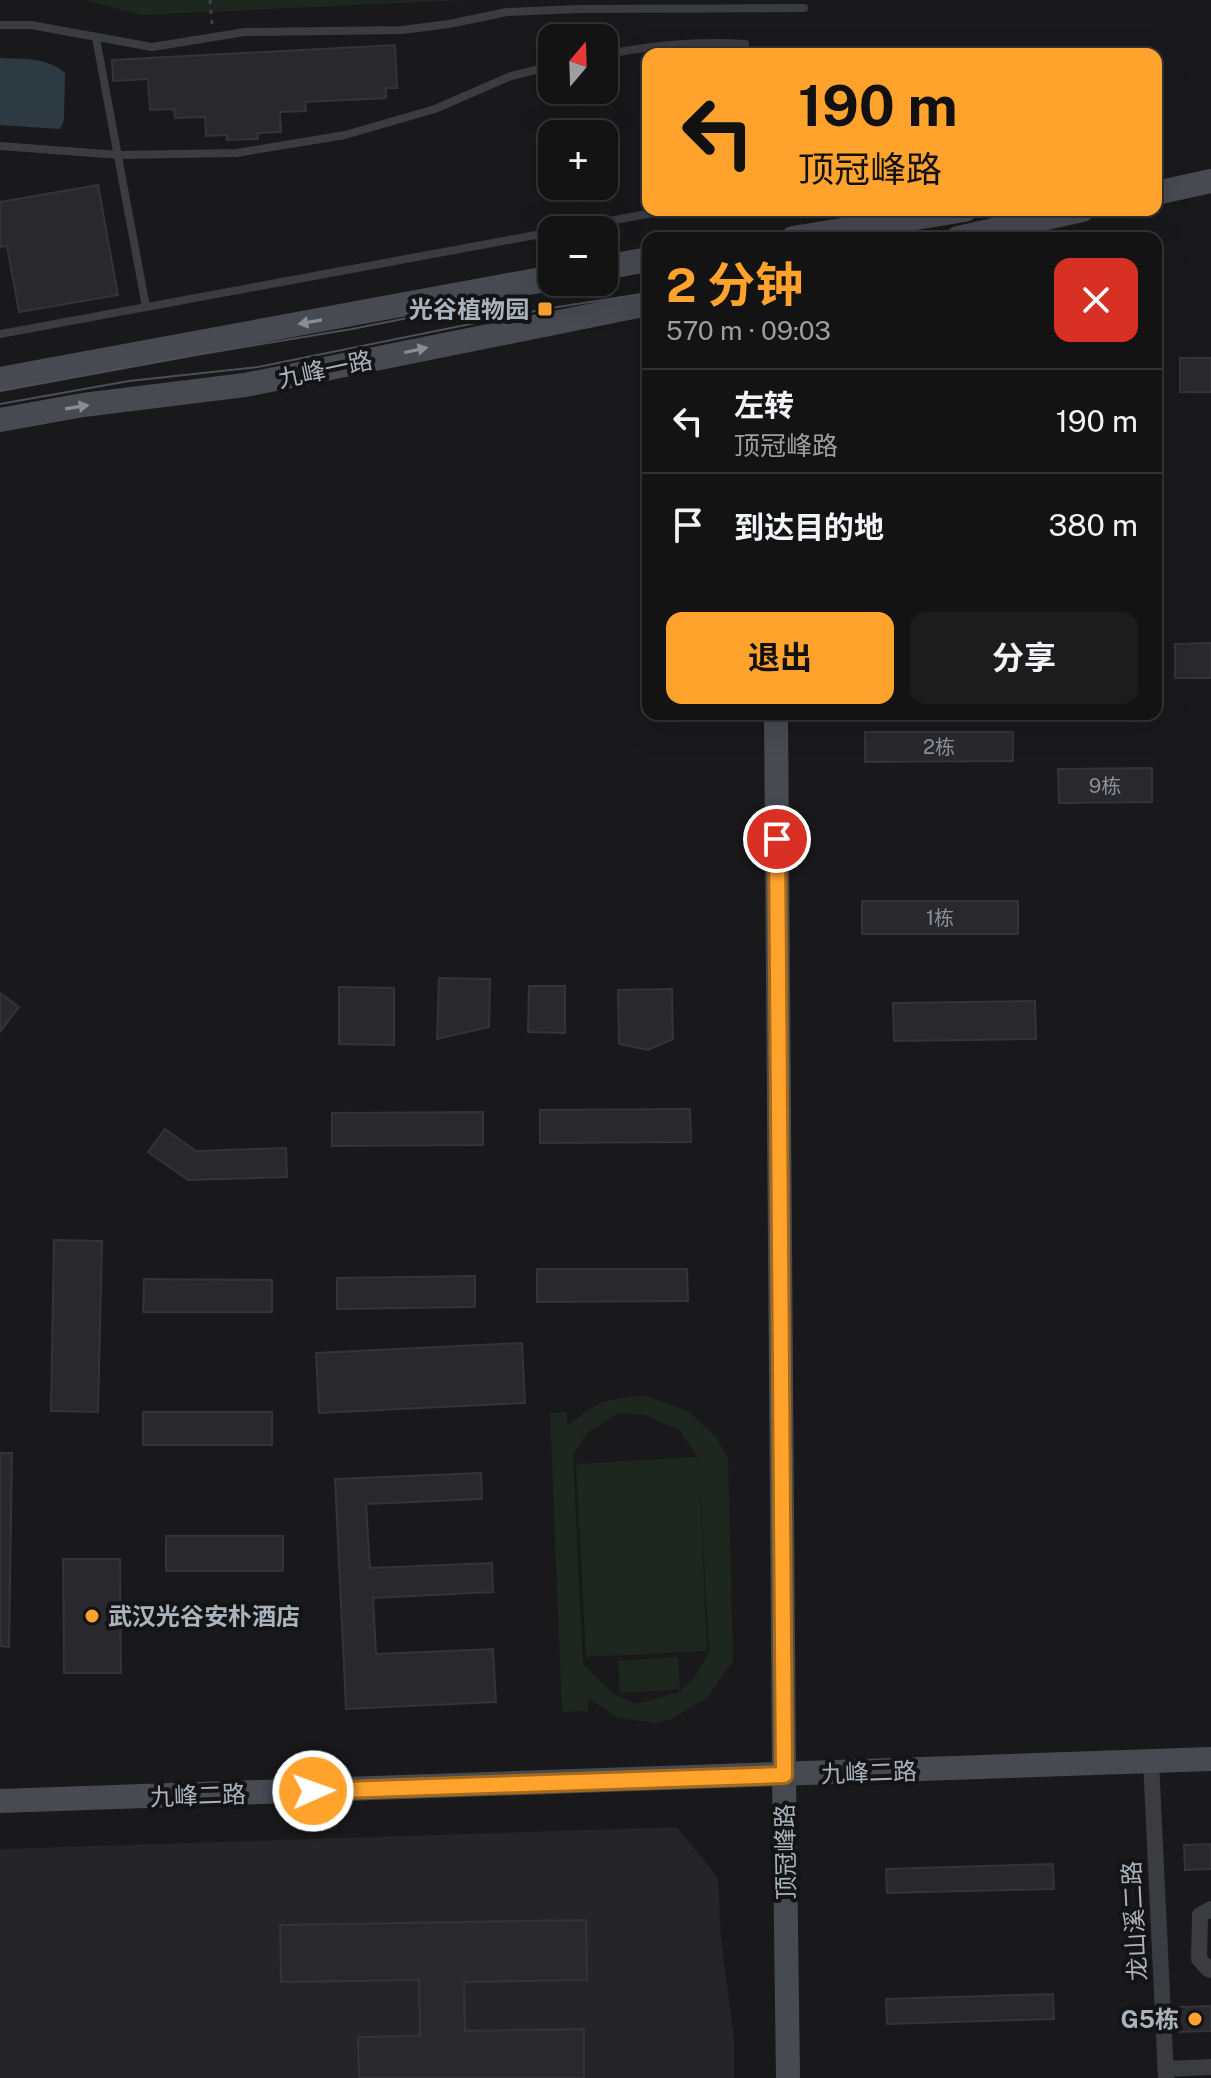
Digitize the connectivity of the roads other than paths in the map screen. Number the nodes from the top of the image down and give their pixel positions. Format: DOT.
graph roads {
  1 [pos="804,8"];
  2 [pos="0,25"];
  3 [pos="96,38"];
  4 [pos="745,48"];
  5 [pos="618,52"];
  6 [pos="538,69"];
  7 [pos="0,146"];
  8 [pos="119,155"];
  9 [pos="1211,170"];
  10 [pos="1162,178"];
  11 [pos="1211,181"];
  12 [pos="1162,192"];
  13 [pos="642,215"];
  14 [pos="928,216"];
  15 [pos="1055,216"];
  16 [pos="618,219"];
  17 [pos="830,232"];
  18 [pos="985,232"];
  19 [pos="538,235"];
  20 [pos="642,260"];
  21 [pos="618,264"];
  22 [pos="538,280"];
  23 [pos="642,305"];
  24 [pos="146,307"];
  25 [pos="0,334"];
  26 [pos="0,379"];
  27 [pos="0,420"];
  28 [pos="776,720"];
  29 [pos="1211,1759"];
  30 [pos="1151,1761"];
  31 [pos="784,1775"];
  32 [pos="0,1801"];
  33 [pos="1211,1909"];
  34 [pos="1211,1970"];
  35 [pos="1211,2067"];
  36 [pos="1165,2074"];
  37 [pos="788,2078"];
  1 -- 3 [label="lane"];
  2 -- 3 [label="lane"];
  3 -- 8 [label="lane"];
  4 -- 5 [label="lane"];
  6 -- 8 [label="lane"];
  7 -- 8 [label="lane"];
  8 -- 24 [label="lane"];
  9 -- 10 [label="street"];
  11 -- 12 [label="street"];
  13 -- 16 [label="lane"];
  14 -- 17 [label="street"];
  15 -- 18 [label="street"];
  19 -- 24 [label="lane"];
  20 -- 21 [label="street"];
  22 -- 26 [label="street, 九峰一路, one-way"];
  27 -- 23 [label="street, 九峰一路, one-way"];
  24 -- 25 [label="lane"];
  28 -- 31 [label="street, 顶冠峰路"];
  29 -- 30 [label="street, 九峰二路"];
  30 -- 31 [label="street, 九峰二路"];
  30 -- 36 [label="street, 龙山溪二路"];
  31 -- 32 [label="street, 九峰二路"];
  31 -- 37 [label="street, 顶冠峰路"];
  33 -- 34 [label="street"];
  35 -- 36 [label="street"];
}
